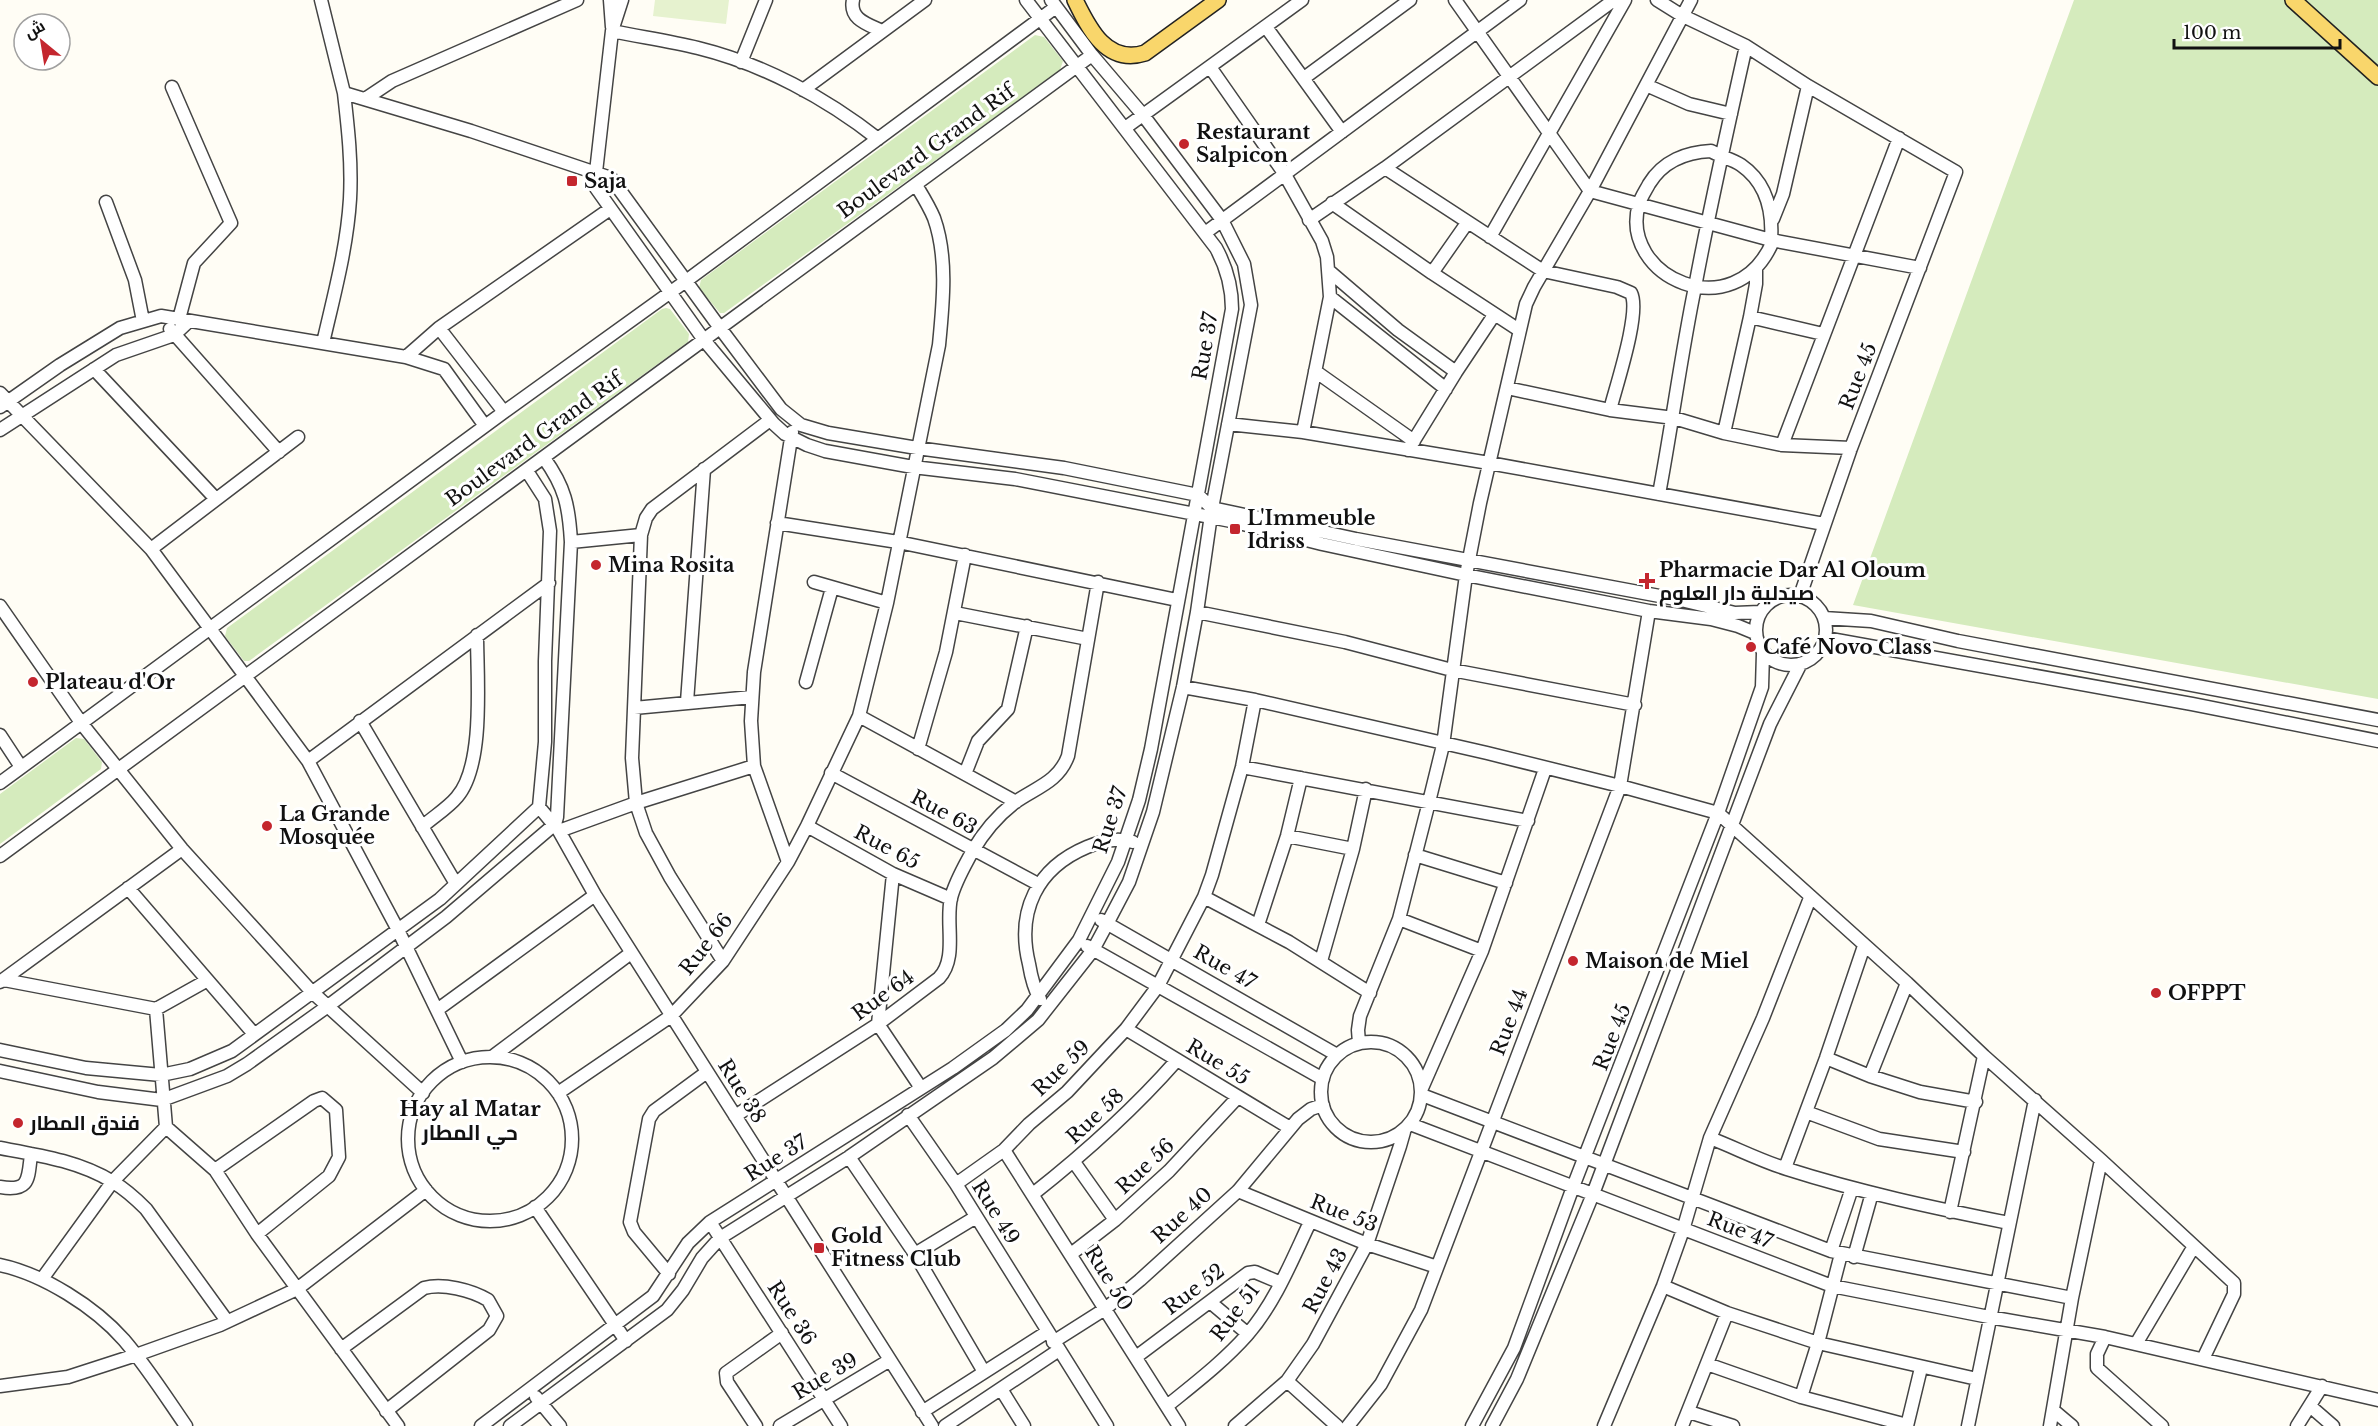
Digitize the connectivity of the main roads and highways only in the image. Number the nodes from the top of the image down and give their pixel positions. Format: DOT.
graph roads {
  1 [pos="1075,0"];
  2 [pos="1218,0"];
  3 [pos="2293,0"];
  4 [pos="2378,77"];
  1 -- 2 [label="main road"];
  3 -- 4 [label="main road"];
}
